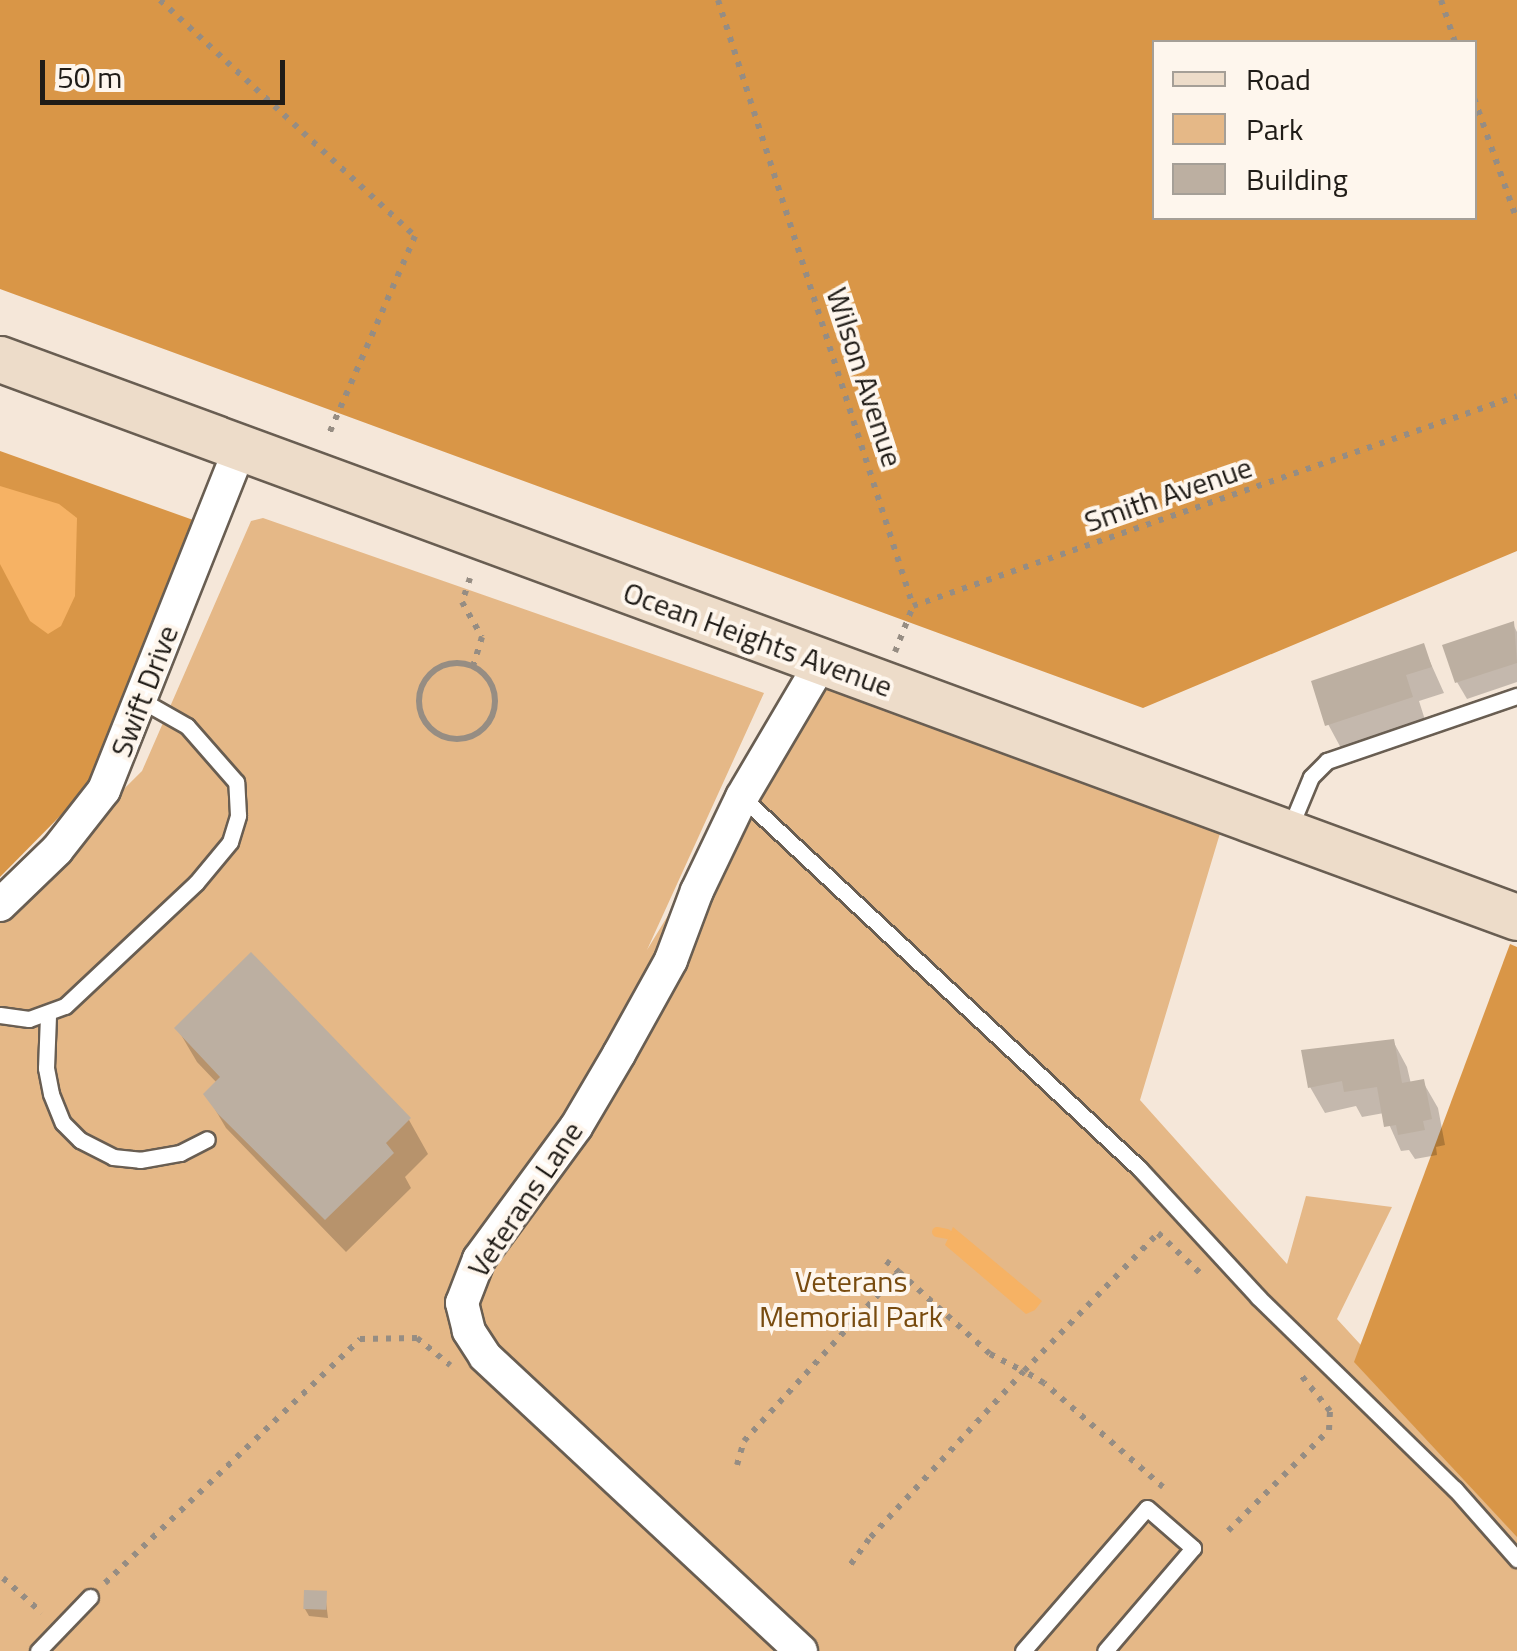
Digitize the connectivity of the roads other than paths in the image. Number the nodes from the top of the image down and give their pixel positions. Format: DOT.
graph roads {
  1 [pos="0,358"];
  2 [pos="240,448"];
  3 [pos="821,663"];
  4 [pos="1517,696"];
  5 [pos="141,700"];
  6 [pos="742,796"];
  7 [pos="1288,832"];
  8 [pos="0,905"];
  9 [pos="1517,917"];
  10 [pos="0,1015"];
  11 [pos="48,1016"];
  12 [pos="207,1139"];
  13 [pos="1517,1559"];
  14 [pos="90,1597"];
  15 [pos="38,1651"];
  16 [pos="801,1651"];
  17 [pos="1024,1651"];
  18 [pos="1105,1651"];
  1 -- 2 [label="main road, Ocean Heights Avenue"];
  2 -- 3 [label="main road, Ocean Heights Avenue"];
  2 -- 5 [label="street, Swift Drive"];
  3 -- 6 [label="street, Veterans Lane"];
  3 -- 7 [label="main road, Ocean Heights Avenue"];
  4 -- 7 [label="lane"];
  5 -- 8 [label="street, Swift Drive"];
  5 -- 11 [label="lane"];
  6 -- 13 [label="lane"];
  6 -- 16 [label="street, Veterans Lane"];
  7 -- 9 [label="main road, Ocean Heights Avenue"];
  10 -- 11 [label="lane"];
  11 -- 12 [label="lane"];
  14 -- 15 [label="lane"];
  17 -- 18 [label="lane"];
}
